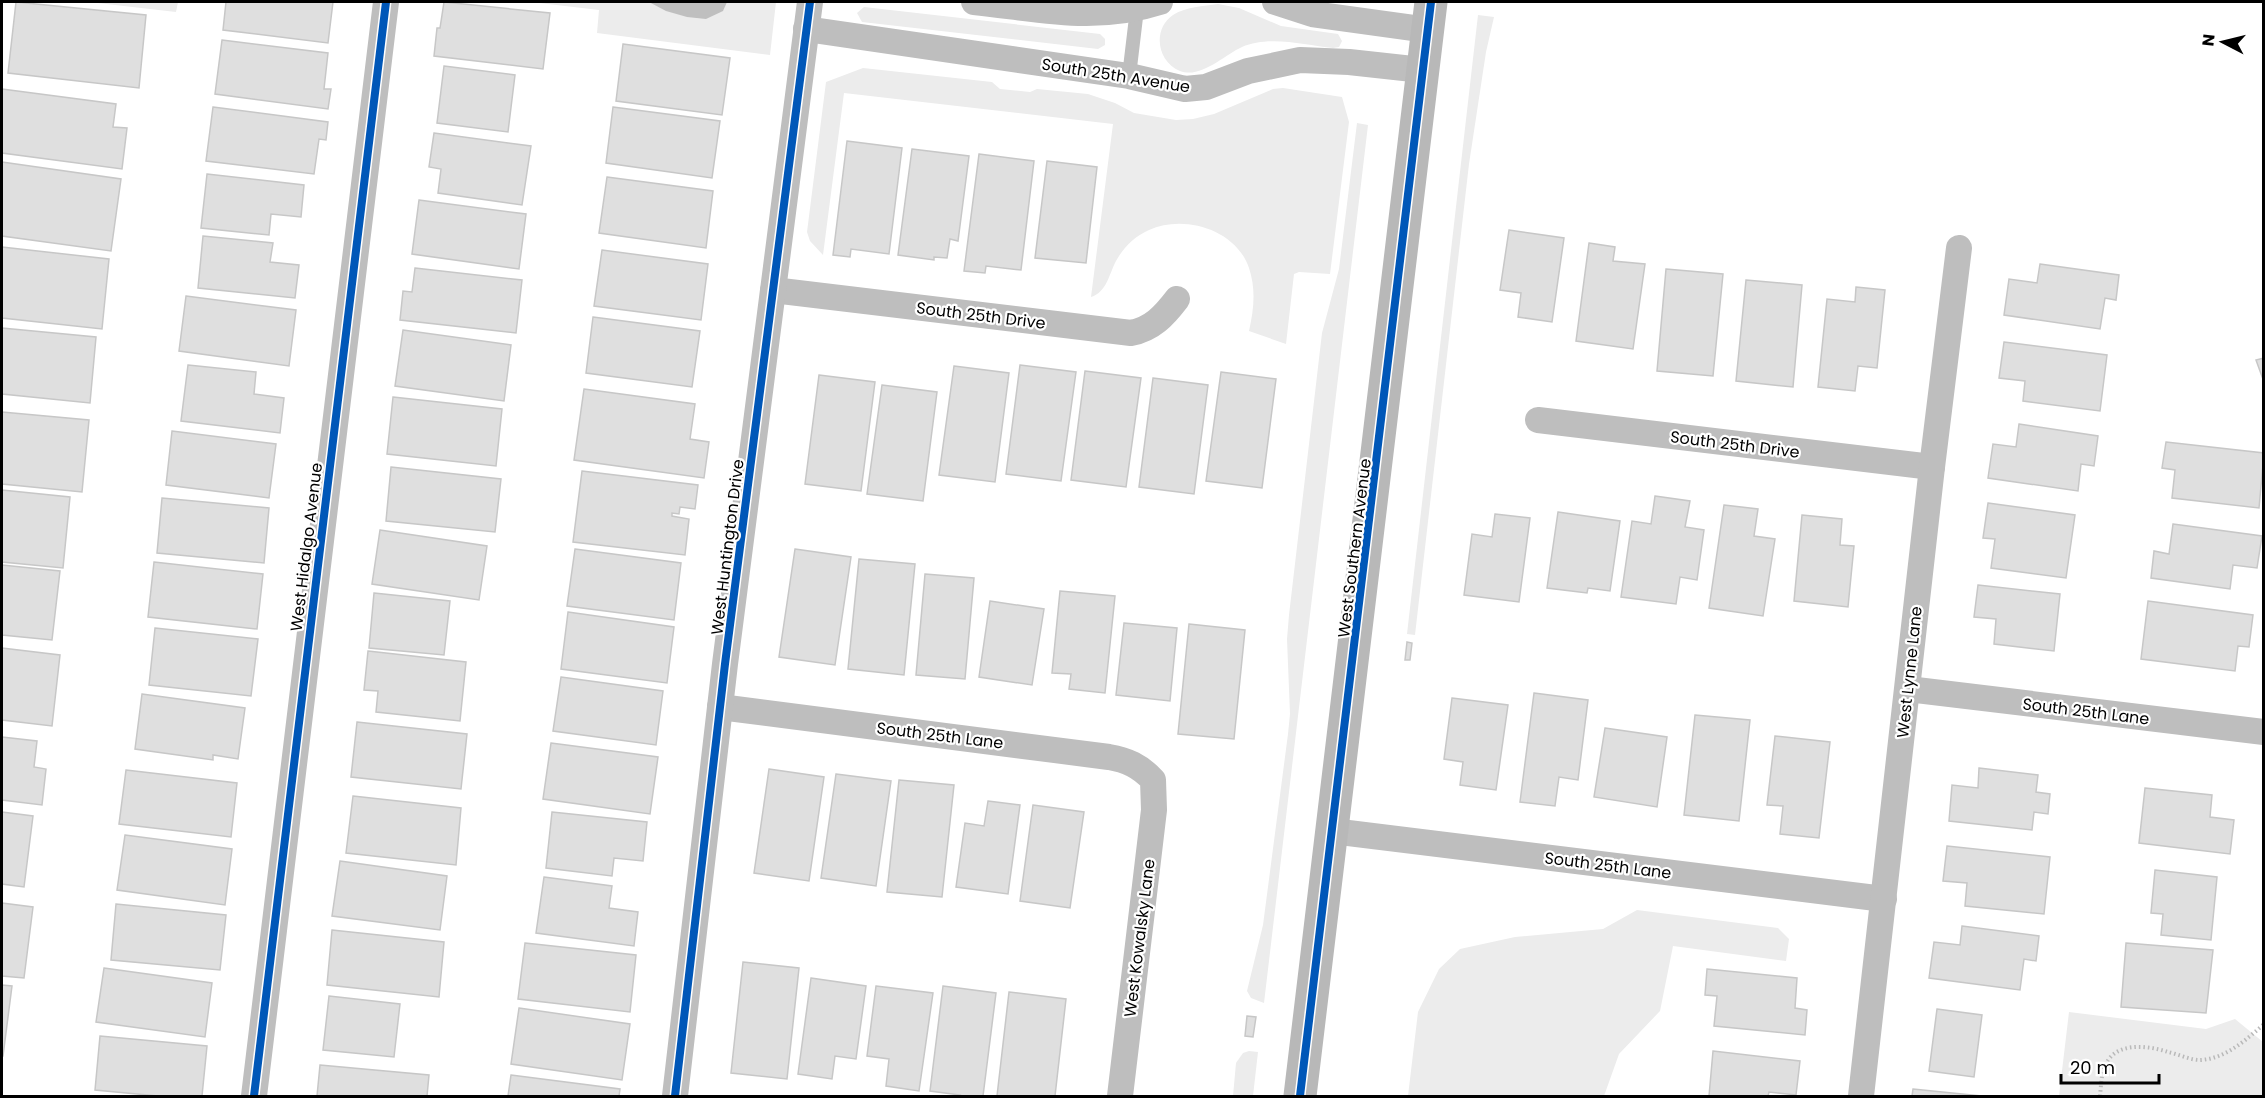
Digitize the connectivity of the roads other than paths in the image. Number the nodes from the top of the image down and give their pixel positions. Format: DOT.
graph roads {
  1 [pos="386,2"];
  2 [pos="810,2"];
  3 [pos="974,2"];
  4 [pos="1275,2"];
  5 [pos="1149,5"];
  6 [pos="1430,16"];
  7 [pos="806,29"];
  8 [pos="1422,70"];
  9 [pos="1129,76"];
  10 [pos="1959,248"];
  11 [pos="773,290"];
  12 [pos="1177,299"];
  13 [pos="1538,420"];
  14 [pos="1932,467"];
  15 [pos="1908,689"];
  16 [pos="720,707"];
  17 [pos="2264,732"];
  18 [pos="1153,780"];
  19 [pos="1332,831"];
  20 [pos="1884,899"];
  21 [pos="254,1096"];
  22 [pos="675,1096"];
  23 [pos="1120,1096"];
  24 [pos="1300,1096"];
  25 [pos="1861,1096"];
  1 -- 21 [label="street, West Hidalgo Avenue"];
  2 -- 7 [label="street, West Huntington Drive"];
  3 -- 5 [label="street"];
  4 -- 6 [label="street"];
  5 -- 9 [label="lane"];
  6 -- 8 [label="main road, West Southern Avenue"];
  7 -- 9 [label="street, South 25th Avenue"];
  7 -- 11 [label="street, West Huntington Drive"];
  8 -- 9 [label="street, South 25th Avenue"];
  8 -- 19 [label="main road, West Southern Avenue"];
  10 -- 14 [label="street, West Lynne Lane"];
  11 -- 12 [label="street, South 25th Drive"];
  11 -- 16 [label="street, West Huntington Drive"];
  13 -- 14 [label="street, South 25th Drive"];
  14 -- 15 [label="street, West Lynne Lane"];
  15 -- 17 [label="street, South 25th Lane"];
  15 -- 20 [label="street, West Lynne Lane"];
  16 -- 18 [label="street, South 25th Lane"];
  16 -- 22 [label="street, West Huntington Drive"];
  18 -- 23 [label="street, West Kowalsky Lane"];
  19 -- 20 [label="street, South 25th Lane"];
  19 -- 24 [label="main road, West Southern Avenue"];
  20 -- 25 [label="street, West Lynne Lane"];
}
